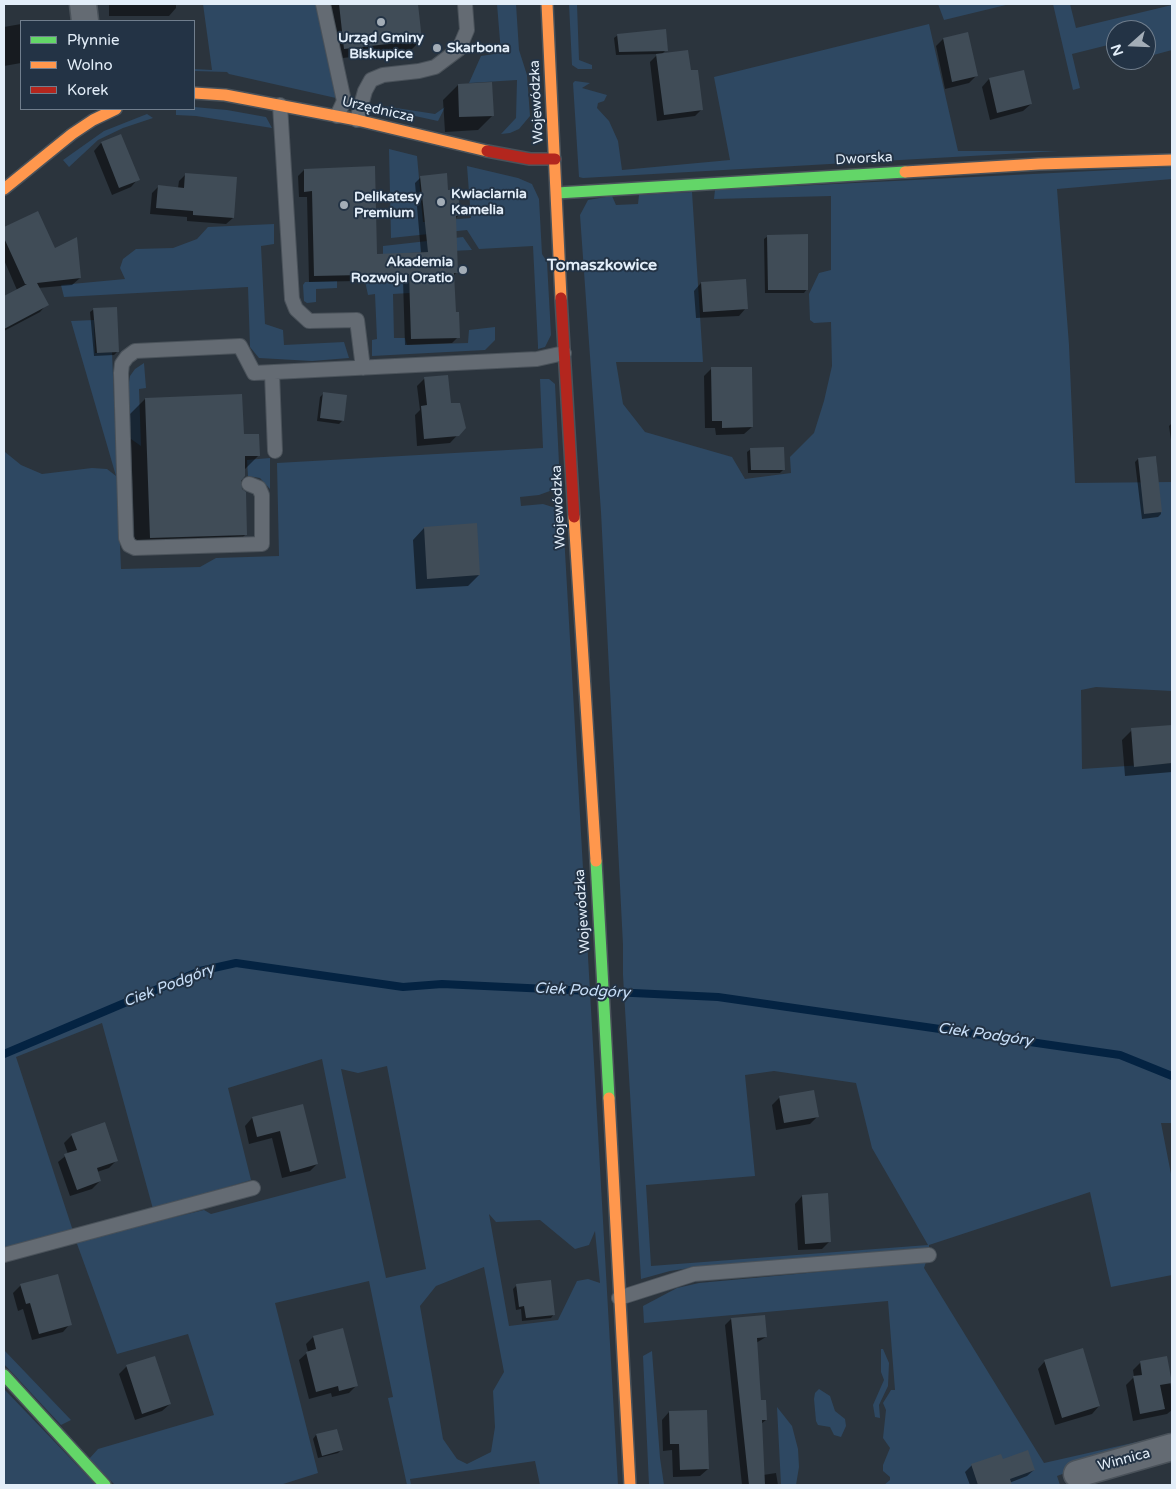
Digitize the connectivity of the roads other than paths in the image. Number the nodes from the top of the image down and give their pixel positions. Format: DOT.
graph roads {
  1 [pos="83,4"];
  2 [pos="323,4"];
  3 [pos="465,4"];
  4 [pos="547,4"];
  5 [pos="84,20"];
  6 [pos="195,93"];
  7 [pos="280,105"];
  8 [pos="111,110"];
  9 [pos="92,114"];
  10 [pos="337,116"];
  11 [pos="357,120"];
  12 [pos="555,159"];
  13 [pos="1172,160"];
  14 [pos="4,189"];
  15 [pos="557,192"];
  16 [pos="564,353"];
  17 [pos="363,368"];
  18 [pos="272,373"];
  19 [pos="274,452"];
  20 [pos="249,484"];
  21 [pos="253,1188"];
  22 [pos="929,1255"];
  23 [pos="4,1256"];
  24 [pos="619,1298"];
  25 [pos="4,1375"];
  26 [pos="1172,1447"];
  27 [pos="1077,1474"];
  28 [pos="105,1485"];
  29 [pos="630,1485"];
  1 -- 5 [label="street"];
  2 -- 10 [label="lane"];
  3 -- 11 [label="lane"];
  4 -- 12 [label="main road, Wojewódzka"];
  6 -- 7 [label="main road, Urzędnicza"];
  7 -- 10 [label="main road, Urzędnicza"];
  7 -- 17 [label="lane"];
  8 -- 9 [label="main road"];
  9 -- 14 [label="main road"];
  10 -- 11 [label="main road, Urzędnicza"];
  11 -- 12 [label="main road, Urzędnicza"];
  12 -- 15 [label="main road, Wojewódzka"];
  13 -- 15 [label="main road, Dworska"];
  15 -- 16 [label="main road, Wojewódzka"];
  16 -- 17 [label="lane"];
  16 -- 24 [label="main road, Wojewódzka"];
  17 -- 18 [label="lane"];
  18 -- 19 [label="lane"];
  18 -- 20 [label="lane"];
  21 -- 23 [label="lane"];
  22 -- 24 [label="lane"];
  24 -- 29 [label="main road, Wojewódzka"];
  25 -- 28 [label="main road"];
  26 -- 27 [label="street, Winnica"];
}
